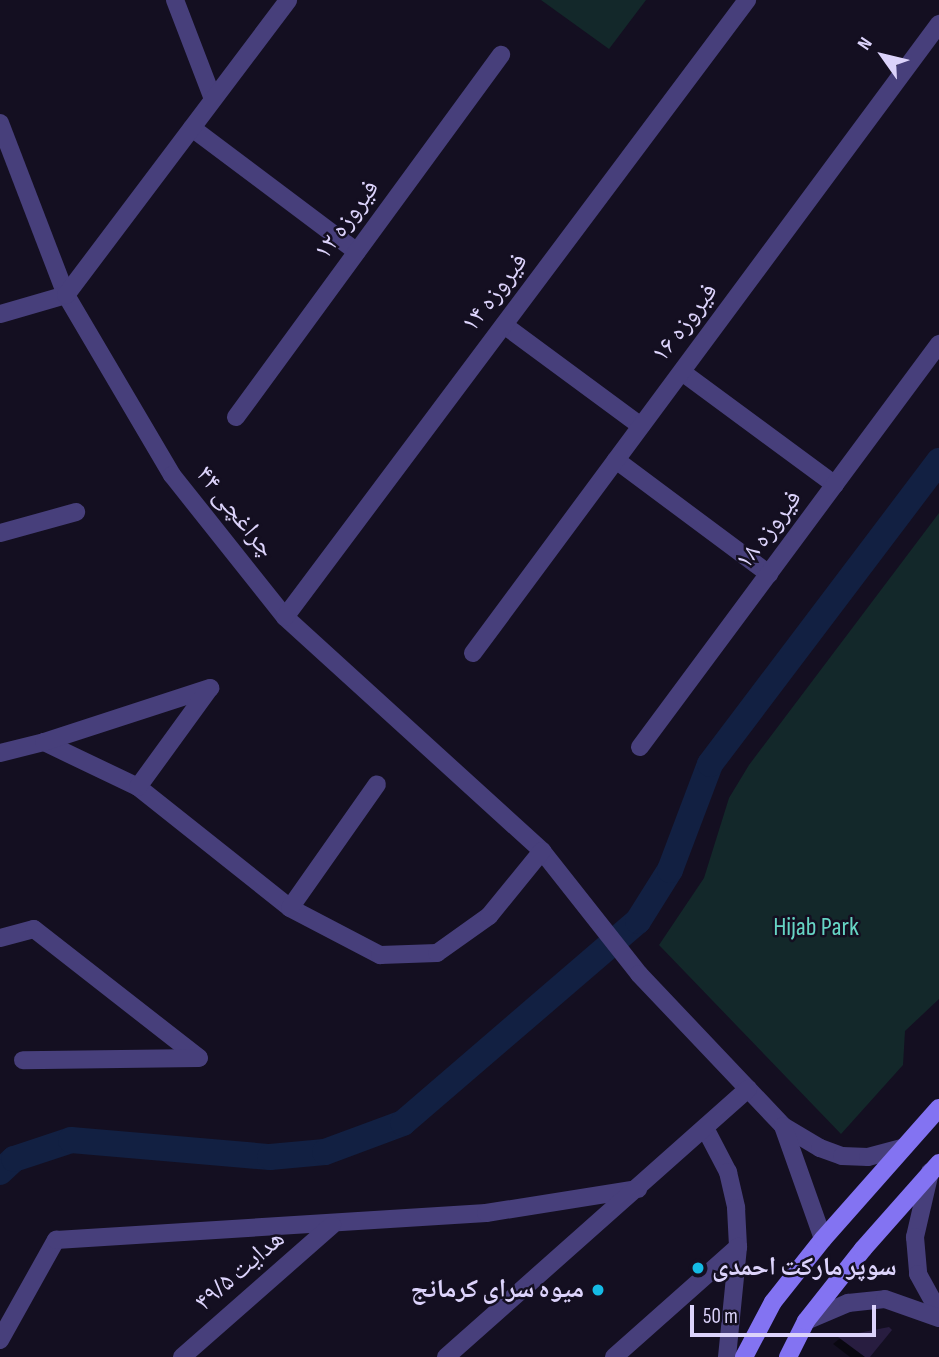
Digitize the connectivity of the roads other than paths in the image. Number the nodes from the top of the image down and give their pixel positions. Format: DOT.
graph roads {
  1 [pos="175,0"];
  2 [pos="288,0"];
  3 [pos="747,0"];
  4 [pos="939,24"];
  5 [pos="501,55"];
  6 [pos="213,99"];
  7 [pos="0,124"];
  8 [pos="192,128"];
  9 [pos="357,251"];
  10 [pos="66,295"];
  11 [pos="0,314"];
  12 [pos="504,325"];
  13 [pos="939,344"];
  14 [pos="682,372"];
  15 [pos="236,417"];
  16 [pos="641,426"];
  17 [pos="616,460"];
  18 [pos="835,485"];
  19 [pos="76,512"];
  20 [pos="0,533"];
  21 [pos="769,573"];
  22 [pos="285,617"];
  23 [pos="473,653"];
  24 [pos="44,742"];
  25 [pos="640,747"];
  26 [pos="0,753"];
  27 [pos="377,784"];
  28 [pos="138,787"];
  29 [pos="542,851"];
  30 [pos="289,908"];
  31 [pos="0,937"];
  32 [pos="23,1060"];
  33 [pos="748,1089"];
  34 [pos="939,1108"];
  35 [pos="783,1126"];
  36 [pos="705,1128"];
  37 [pos="902,1147"];
  38 [pos="935,1167"];
  39 [pos="638,1189"];
  40 [pos="332,1225"];
  41 [pos="823,1239"];
  42 [pos="738,1247"];
  43 [pos="939,1315"];
  44 [pos="806,1321"];
  45 [pos="0,1340"];
  46 [pos="182,1357"];
  47 [pos="446,1357"];
  48 [pos="614,1357"];
  49 [pos="727,1357"];
  50 [pos="744,1357"];
  51 [pos="788,1357"];
  1 -- 6 [label="street"];
  2 -- 6 [label="street"];
  3 -- 12 [label="street, فیروزه ۱۴"];
  4 -- 14 [label="street, فیروزه ۱۶"];
  5 -- 9 [label="street, فیروزه ۱۲"];
  6 -- 8 [label="street"];
  7 -- 10 [label="street, چراغچی ۴۴"];
  8 -- 9 [label="street"];
  8 -- 10 [label="street"];
  9 -- 15 [label="street, فیروزه ۱۲"];
  10 -- 11 [label="street"];
  10 -- 22 [label="street, چراغچی ۴۴"];
  12 -- 16 [label="street"];
  12 -- 22 [label="street, فیروزه ۱۴"];
  13 -- 18 [label="street, فیروزه ۱۸"];
  14 -- 16 [label="street, فیروزه ۱۶"];
  14 -- 18 [label="street"];
  16 -- 17 [label="street, فیروزه ۱۶"];
  17 -- 21 [label="street"];
  17 -- 23 [label="street, فیروزه ۱۶"];
  18 -- 21 [label="street, فیروزه ۱۸"];
  19 -- 20 [label="street"];
  21 -- 25 [label="street, فیروزه ۱۸"];
  22 -- 29 [label="street, چراغچی ۴۴"];
  24 -- 26 [label="street"];
  24 -- 28 [label="street"];
  24 -- 28 [label="street"];
  27 -- 30 [label="street"];
  28 -- 30 [label="street"];
  29 -- 30 [label="street"];
  29 -- 33 [label="street, چراغچی ۴۴"];
  31 -- 32 [label="street"];
  33 -- 35 [label="street, چراغچی ۴۴"];
  33 -- 36 [label="street"];
  34 -- 37 [label="main road"];
  35 -- 37 [label="street"];
  35 -- 41 [label="street"];
  36 -- 39 [label="street"];
  36 -- 42 [label="street"];
  37 -- 41 [label="main road"];
  38 -- 43 [label="street"];
  38 -- 44 [label="main road"];
  39 -- 40 [label="street"];
  39 -- 47 [label="street"];
  40 -- 45 [label="street"];
  40 -- 46 [label="street, هدایت ۴۹/۵"];
  41 -- 50 [label="main road"];
  42 -- 48 [label="street"];
  42 -- 49 [label="street"];
  43 -- 44 [label="street"];
  44 -- 51 [label="main road"];
}
